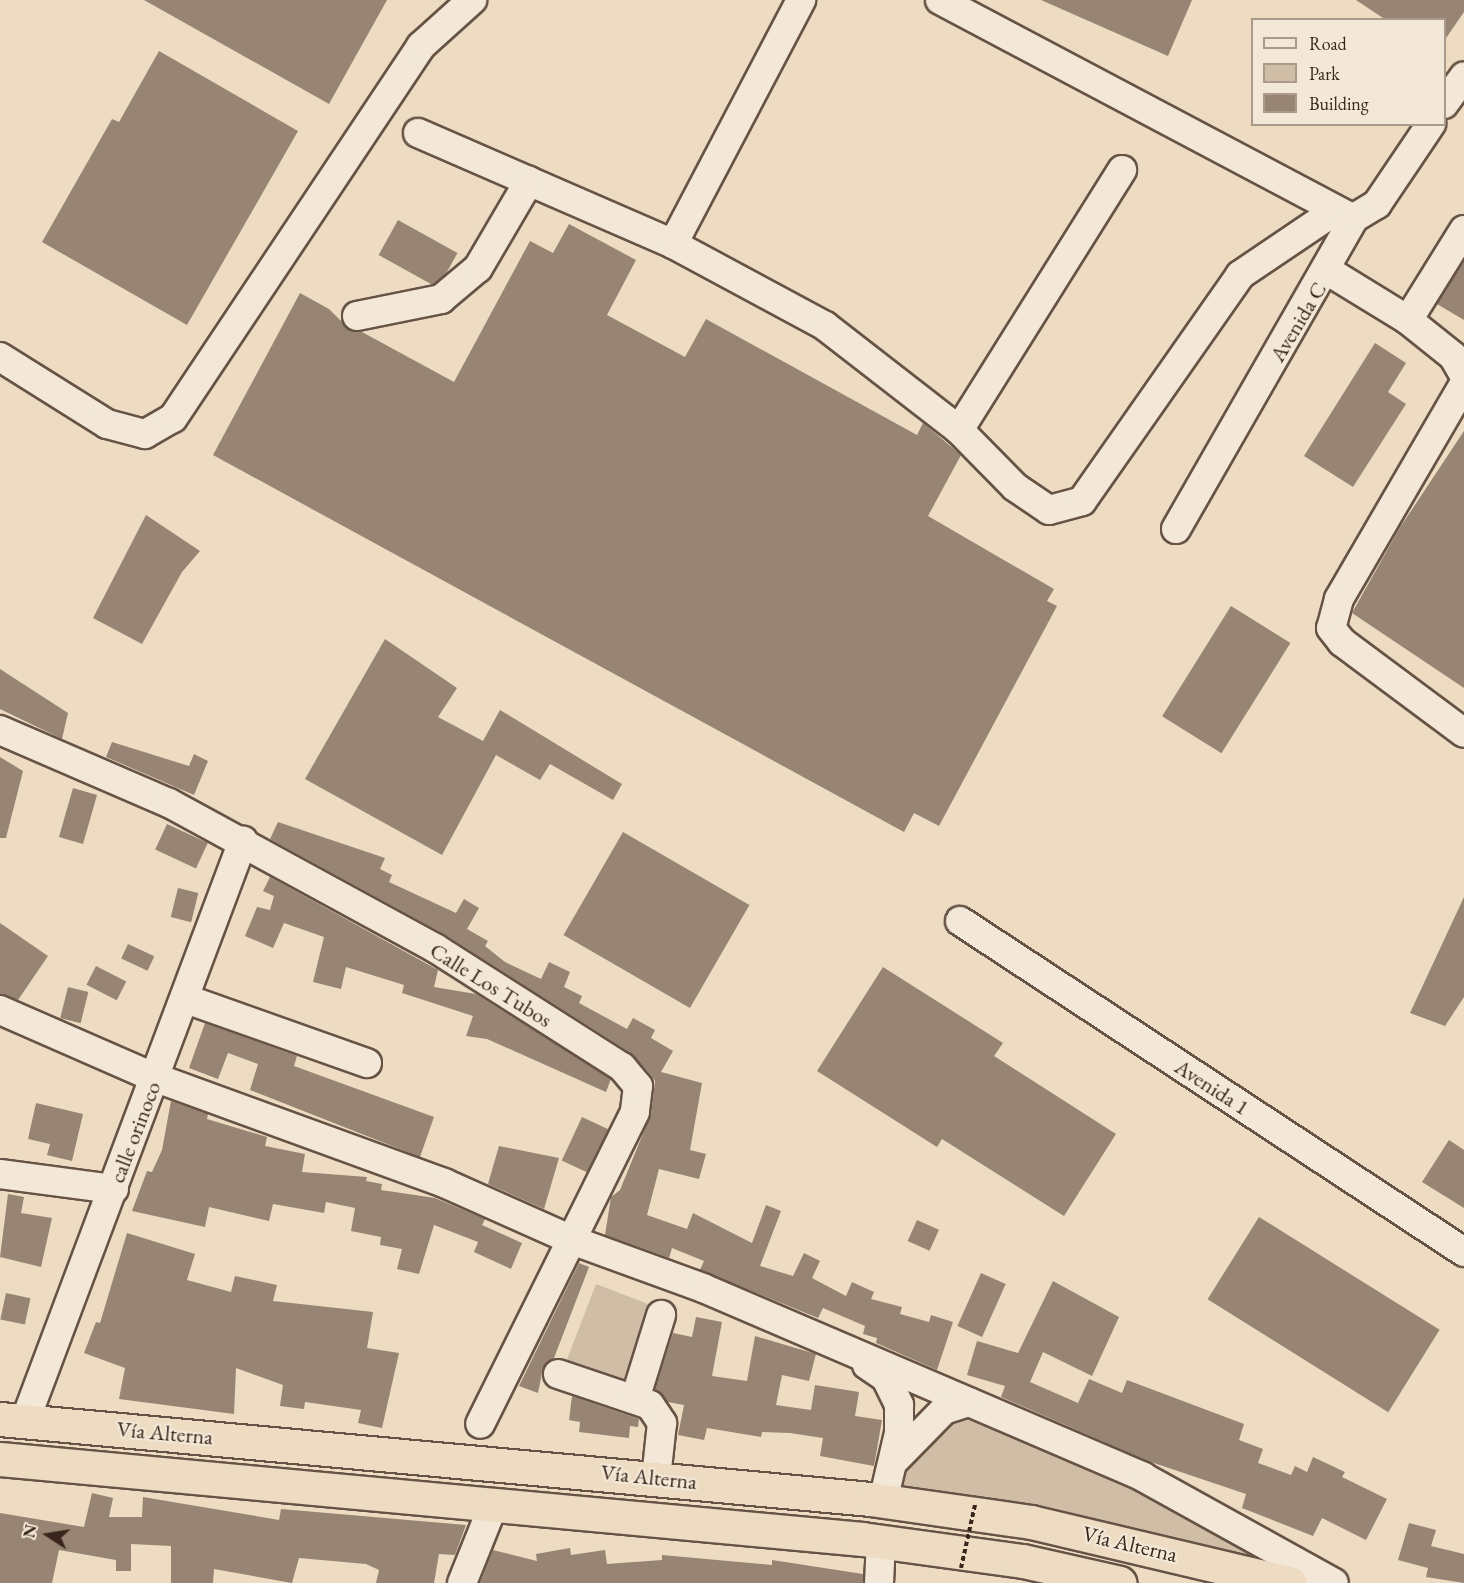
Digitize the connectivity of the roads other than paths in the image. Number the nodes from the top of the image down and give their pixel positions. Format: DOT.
graph roads {
  1 [pos="472,0"];
  2 [pos="801,0"];
  3 [pos="940,0"];
  4 [pos="1464,76"];
  5 [pos="1446,102"];
  6 [pos="1430,126"];
  7 [pos="417,133"];
  8 [pos="1122,170"];
  9 [pos="529,181"];
  10 [pos="1345,215"];
  11 [pos="1464,230"];
  12 [pos="673,243"];
  13 [pos="1328,271"];
  14 [pos="357,316"];
  15 [pos="1408,320"];
  16 [pos="0,357"];
  17 [pos="1464,375"];
  18 [pos="1464,384"];
  19 [pos="958,430"];
  20 [pos="1176,529"];
  21 [pos="0,730"];
  22 [pos="1464,733"];
  23 [pos="243,841"];
  24 [pos="960,921"];
  25 [pos="186,999"];
  26 [pos="0,1010"];
  27 [pos="368,1063"];
  28 [pos="156,1078"];
  29 [pos="0,1174"];
  30 [pos="114,1189"];
  31 [pos="574,1241"];
  32 [pos="1464,1252"];
  33 [pos="661,1315"];
  34 [pos="846,1349"];
  35 [pos="558,1374"];
  36 [pos="636,1396"];
  37 [pos="969,1402"];
  38 [pos="12,1420"];
  39 [pos="480,1424"];
  40 [pos="0,1459"];
  41 [pos="895,1460"];
  42 [pos="656,1478"];
  43 [pos="883,1501"];
  44 [pos="493,1506"];
  45 [pos="881,1541"];
  46 [pos="462,1583"];
  47 [pos="879,1583"];
  48 [pos="1120,1583"];
  49 [pos="1290,1583"];
  50 [pos="1334,1583"];
  1 -- 16 [label="street"];
  2 -- 12 [label="street"];
  3 -- 10 [label="street"];
  4 -- 5 [label="street"];
  6 -- 10 [label="street"];
  7 -- 9 [label="street"];
  8 -- 19 [label="street"];
  9 -- 12 [label="street"];
  9 -- 14 [label="street"];
  10 -- 13 [label="street, Avenida C"];
  10 -- 19 [label="street"];
  11 -- 15 [label="street"];
  12 -- 19 [label="street"];
  13 -- 15 [label="street"];
  13 -- 20 [label="street, Avenida C"];
  15 -- 17 [label="street"];
  18 -- 22 [label="street"];
  21 -- 23 [label="street, Calle Los Tubos"];
  23 -- 25 [label="street, calle orinoco"];
  23 -- 31 [label="street, Calle Los Tubos"];
  24 -- 32 [label="street, Avenida 1"];
  25 -- 27 [label="street"];
  25 -- 28 [label="street, calle orinoco"];
  26 -- 28 [label="street"];
  28 -- 30 [label="street, calle orinoco"];
  28 -- 31 [label="street"];
  29 -- 30 [label="street"];
  30 -- 38 [label="street, calle orinoco"];
  31 -- 34 [label="street"];
  31 -- 39 [label="street, Calle Los Tubos"];
  33 -- 36 [label="street"];
  34 -- 37 [label="street"];
  34 -- 41 [label="street"];
  35 -- 36 [label="street"];
  36 -- 42 [label="street"];
  37 -- 41 [label="street"];
  37 -- 50 [label="street"];
  38 -- 42 [label="highway, Vía Alterna"];
  40 -- 44 [label="highway, Vía Alterna"];
  41 -- 43 [label="street"];
  42 -- 43 [label="highway, Vía Alterna"];
  43 -- 49 [label="highway, Vía Alterna"];
  44 -- 45 [label="highway, Vía Alterna"];
  44 -- 46 [label="street"];
  45 -- 47 [label="street"];
  45 -- 48 [label="highway, Vía Alterna"];
}
